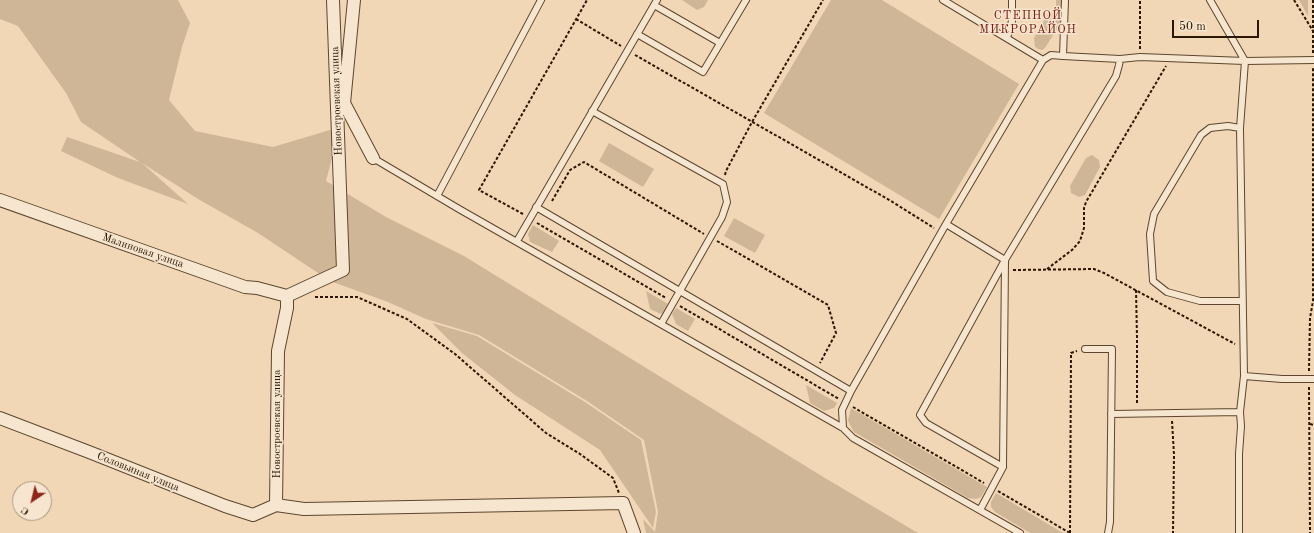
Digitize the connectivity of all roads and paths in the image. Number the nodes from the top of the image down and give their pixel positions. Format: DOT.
graph roads {
  1 [pos="333,0"];
  2 [pos="354,0"];
  3 [pos="541,0"];
  4 [pos="587,0"];
  5 [pos="746,0"];
  6 [pos="823,0"];
  7 [pos="943,0"];
  8 [pos="1012,0"];
  9 [pos="1065,0"];
  10 [pos="1140,0"];
  11 [pos="1210,0"];
  12 [pos="1294,0"];
  13 [pos="1313,0"];
  14 [pos="656,3"];
  15 [pos="1314,32"];
  16 [pos="637,34"];
  17 [pos="1007,38"];
  18 [pos="1314,40"];
  19 [pos="720,43"];
  20 [pos="627,50"];
  21 [pos="1063,56"];
  22 [pos="1140,57"];
  23 [pos="1171,58"];
  24 [pos="1120,59"];
  25 [pos="1043,60"];
  26 [pos="1314,60"];
  27 [pos="1244,61"];
  28 [pos="592,111"];
  29 [pos="752,122"];
  30 [pos="1240,128"];
  31 [pos="373,158"];
  32 [pos="723,184"];
  33 [pos="437,196"];
  34 [pos="0,200"];
  35 [pos="536,207"];
  36 [pos="946,224"];
  37 [pos="941,233"];
  38 [pos="517,241"];
  39 [pos="1005,260"];
  40 [pos="1005,270"];
  41 [pos="1047,270"];
  42 [pos="1136,290"];
  43 [pos="680,291"];
  44 [pos="286,296"];
  45 [pos="310,296"];
  46 [pos="1242,301"];
  47 [pos="661,324"];
  48 [pos="1085,349"];
  49 [pos="1244,349"];
  50 [pos="1244,376"];
  51 [pos="1311,379"];
  52 [pos="851,391"];
  53 [pos="1240,412"];
  54 [pos="1111,414"];
  55 [pos="1137,414"];
  56 [pos="1172,414"];
  57 [pos="0,418"];
  58 [pos="1310,424"];
  59 [pos="1314,424"];
  60 [pos="843,428"];
  61 [pos="1003,466"];
  62 [pos="623,503"];
  63 [pos="276,505"];
  64 [pos="980,510"];
  65 [pos="634,533"];
  66 [pos="1020,533"];
  67 [pos="1070,533"];
  68 [pos="1108,533"];
  69 [pos="1173,533"];
  70 [pos="1239,533"];
  71 [pos="1310,533"];
  1 -- 44 [label="street, Новостроевская улица"];
  2 -- 31 [label="street"];
  3 -- 33 [label="lane"];
  4 -- 20 [label="path"];
  5 -- 19 [label="lane"];
  6 -- 29 [label="path"];
  7 -- 17 [label="lane"];
  8 -- 17 [label="lane"];
  9 -- 21 [label="lane"];
  10 -- 22 [label="path"];
  11 -- 27 [label="lane"];
  12 -- 15 [label="path"];
  13 -- 15 [label="path"];
  14 -- 16 [label="lane"];
  14 -- 19 [label="lane"];
  15 -- 18 [label="path"];
  16 -- 19 [label="lane"];
  16 -- 20 [label="lane"];
  17 -- 25 [label="lane"];
  18 -- 26 [label="path"];
  20 -- 28 [label="lane"];
  20 -- 29 [label="path"];
  21 -- 24 [label="lane"];
  21 -- 25 [label="lane"];
  22 -- 23 [label="lane"];
  22 -- 24 [label="lane"];
  23 -- 27 [label="lane"];
  23 -- 41 [label="path"];
  24 -- 39 [label="lane"];
  25 -- 36 [label="lane"];
  26 -- 27 [label="lane"];
  26 -- 51 [label="path"];
  27 -- 30 [label="lane"];
  28 -- 32 [label="lane"];
  28 -- 35 [label="lane"];
  29 -- 32 [label="path"];
  29 -- 37 [label="path"];
  30 -- 46 [label="lane"];
  30 -- 46 [label="lane"];
  31 -- 33 [label="lane"];
  32 -- 43 [label="lane"];
  33 -- 38 [label="lane"];
  34 -- 44 [label="street, Малиновая улица"];
  35 -- 38 [label="lane"];
  35 -- 43 [label="lane"];
  36 -- 37 [label="lane"];
  36 -- 39 [label="lane"];
  37 -- 52 [label="lane"];
  38 -- 47 [label="lane"];
  39 -- 40 [label="lane"];
  39 -- 61 [label="lane"];
  40 -- 41 [label="path"];
  40 -- 61 [label="lane"];
  41 -- 42 [label="path"];
  42 -- 49 [label="path"];
  42 -- 55 [label="path"];
  43 -- 47 [label="lane"];
  43 -- 52 [label="lane"];
  44 -- 63 [label="street, Новостроевская улица"];
  45 -- 62 [label="path"];
  46 -- 49 [label="lane"];
  47 -- 60 [label="lane"];
  48 -- 54 [label="lane"];
  48 -- 67 [label="path"];
  49 -- 50 [label="lane"];
  50 -- 51 [label="lane"];
  50 -- 53 [label="lane"];
  51 -- 58 [label="path"];
  52 -- 60 [label="lane"];
  53 -- 56 [label="lane"];
  53 -- 70 [label="lane"];
  54 -- 55 [label="lane"];
  54 -- 68 [label="lane"];
  55 -- 56 [label="lane"];
  56 -- 69 [label="path"];
  57 -- 63 [label="street, Соловьиная улица"];
  58 -- 59 [label="path"];
  58 -- 71 [label="path"];
  60 -- 64 [label="lane"];
  61 -- 64 [label="lane"];
  62 -- 63 [label="street"];
  62 -- 65 [label="street"];
  64 -- 66 [label="lane"];
}
